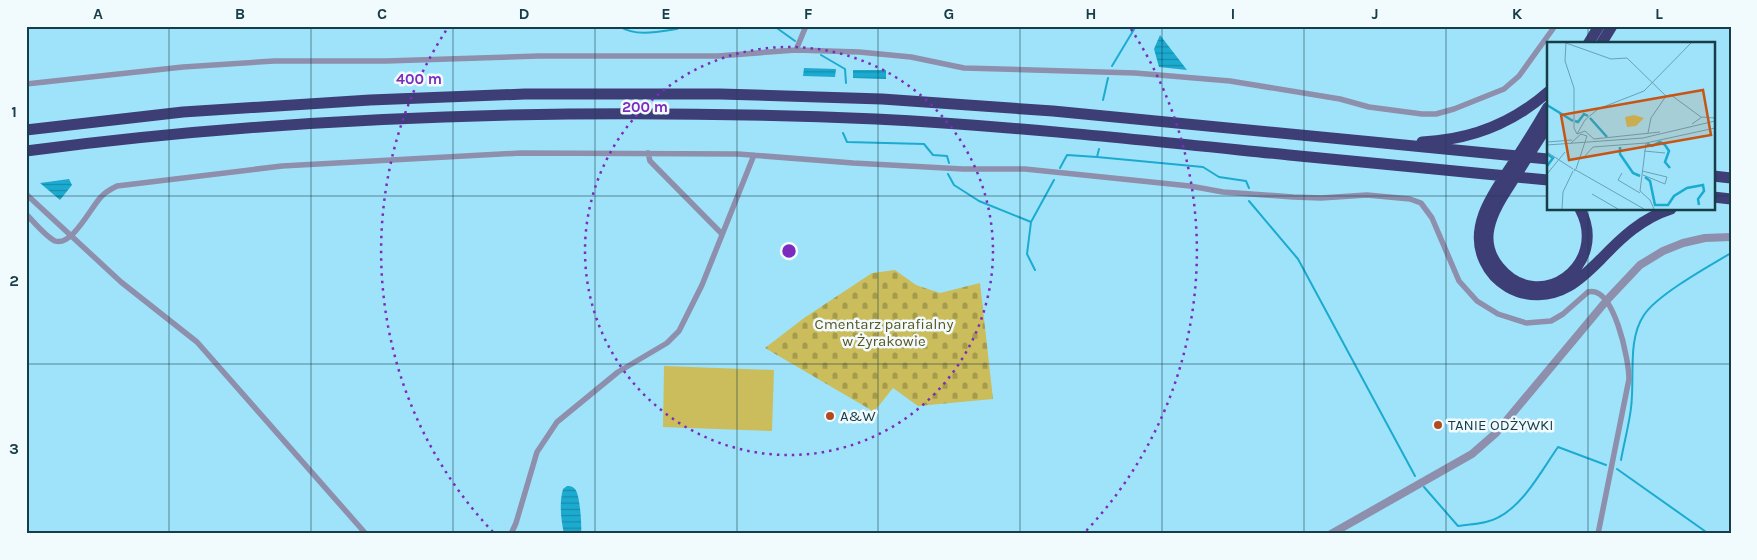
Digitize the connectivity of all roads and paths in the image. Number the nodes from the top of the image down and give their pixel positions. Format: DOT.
graph roads {
  1 [pos="806,26"];
  2 [pos="1555,26"];
  3 [pos="1599,26"];
  4 [pos="1612,26"];
  5 [pos="1589,42"];
  6 [pos="1602,42"];
  7 [pos="796,50"];
  8 [pos="26,84"];
  9 [pos="1547,93"];
  10 [pos="1547,109"];
  11 [pos="1547,126"];
  12 [pos="26,130"];
  13 [pos="1534,139"];
  14 [pos="1378,143"];
  15 [pos="26,151"];
  16 [pos="648,153"];
  17 [pos="754,155"];
  18 [pos="1547,159"];
  19 [pos="1498,175"];
  20 [pos="1714,176"];
  21 [pos="1731,178"];
  22 [pos="1547,180"];
  23 [pos="1547,187"];
  24 [pos="26,194"];
  25 [pos="1499,194"];
  26 [pos="1714,197"];
  27 [pos="1731,200"];
  28 [pos="1714,202"];
  29 [pos="1580,210"];
  30 [pos="1669,210"];
  31 [pos="26,214"];
  32 [pos="722,234"];
  33 [pos="73,236"];
  34 [pos="1731,237"];
  35 [pos="1607,300"];
  36 [pos="366,534"];
  37 [pos="511,534"];
  38 [pos="1331,534"];
  39 [pos="1598,534"];
  1 -- 7 [label="street"];
  2 -- 7 [label="street"];
  3 -- 5 [label="highway"];
  4 -- 6 [label="highway"];
  7 -- 8 [label="street"];
  9 -- 14 [label="highway"];
  10 -- 13 [label="highway"];
  11 -- 13 [label="highway"];
  12 -- 14 [label="highway"];
  13 -- 25 [label="highway"];
  14 -- 18 [label="highway"];
  15 -- 19 [label="highway"];
  16 -- 17 [label="street"];
  16 -- 32 [label="street"];
  16 -- 33 [label="street"];
  17 -- 32 [label="street"];
  17 -- 35 [label="street"];
  19 -- 22 [label="highway"];
  19 -- 23 [label="highway"];
  20 -- 21 [label="highway"];
  24 -- 33 [label="street"];
  25 -- 29 [label="highway"];
  25 -- 30 [label="highway"];
  26 -- 27 [label="highway"];
  27 -- 28 [label="highway"];
  31 -- 33 [label="street"];
  32 -- 37 [label="street"];
  33 -- 36 [label="street"];
  34 -- 35 [label="street"];
  35 -- 38 [label="street"];
  35 -- 39 [label="street"];
}
